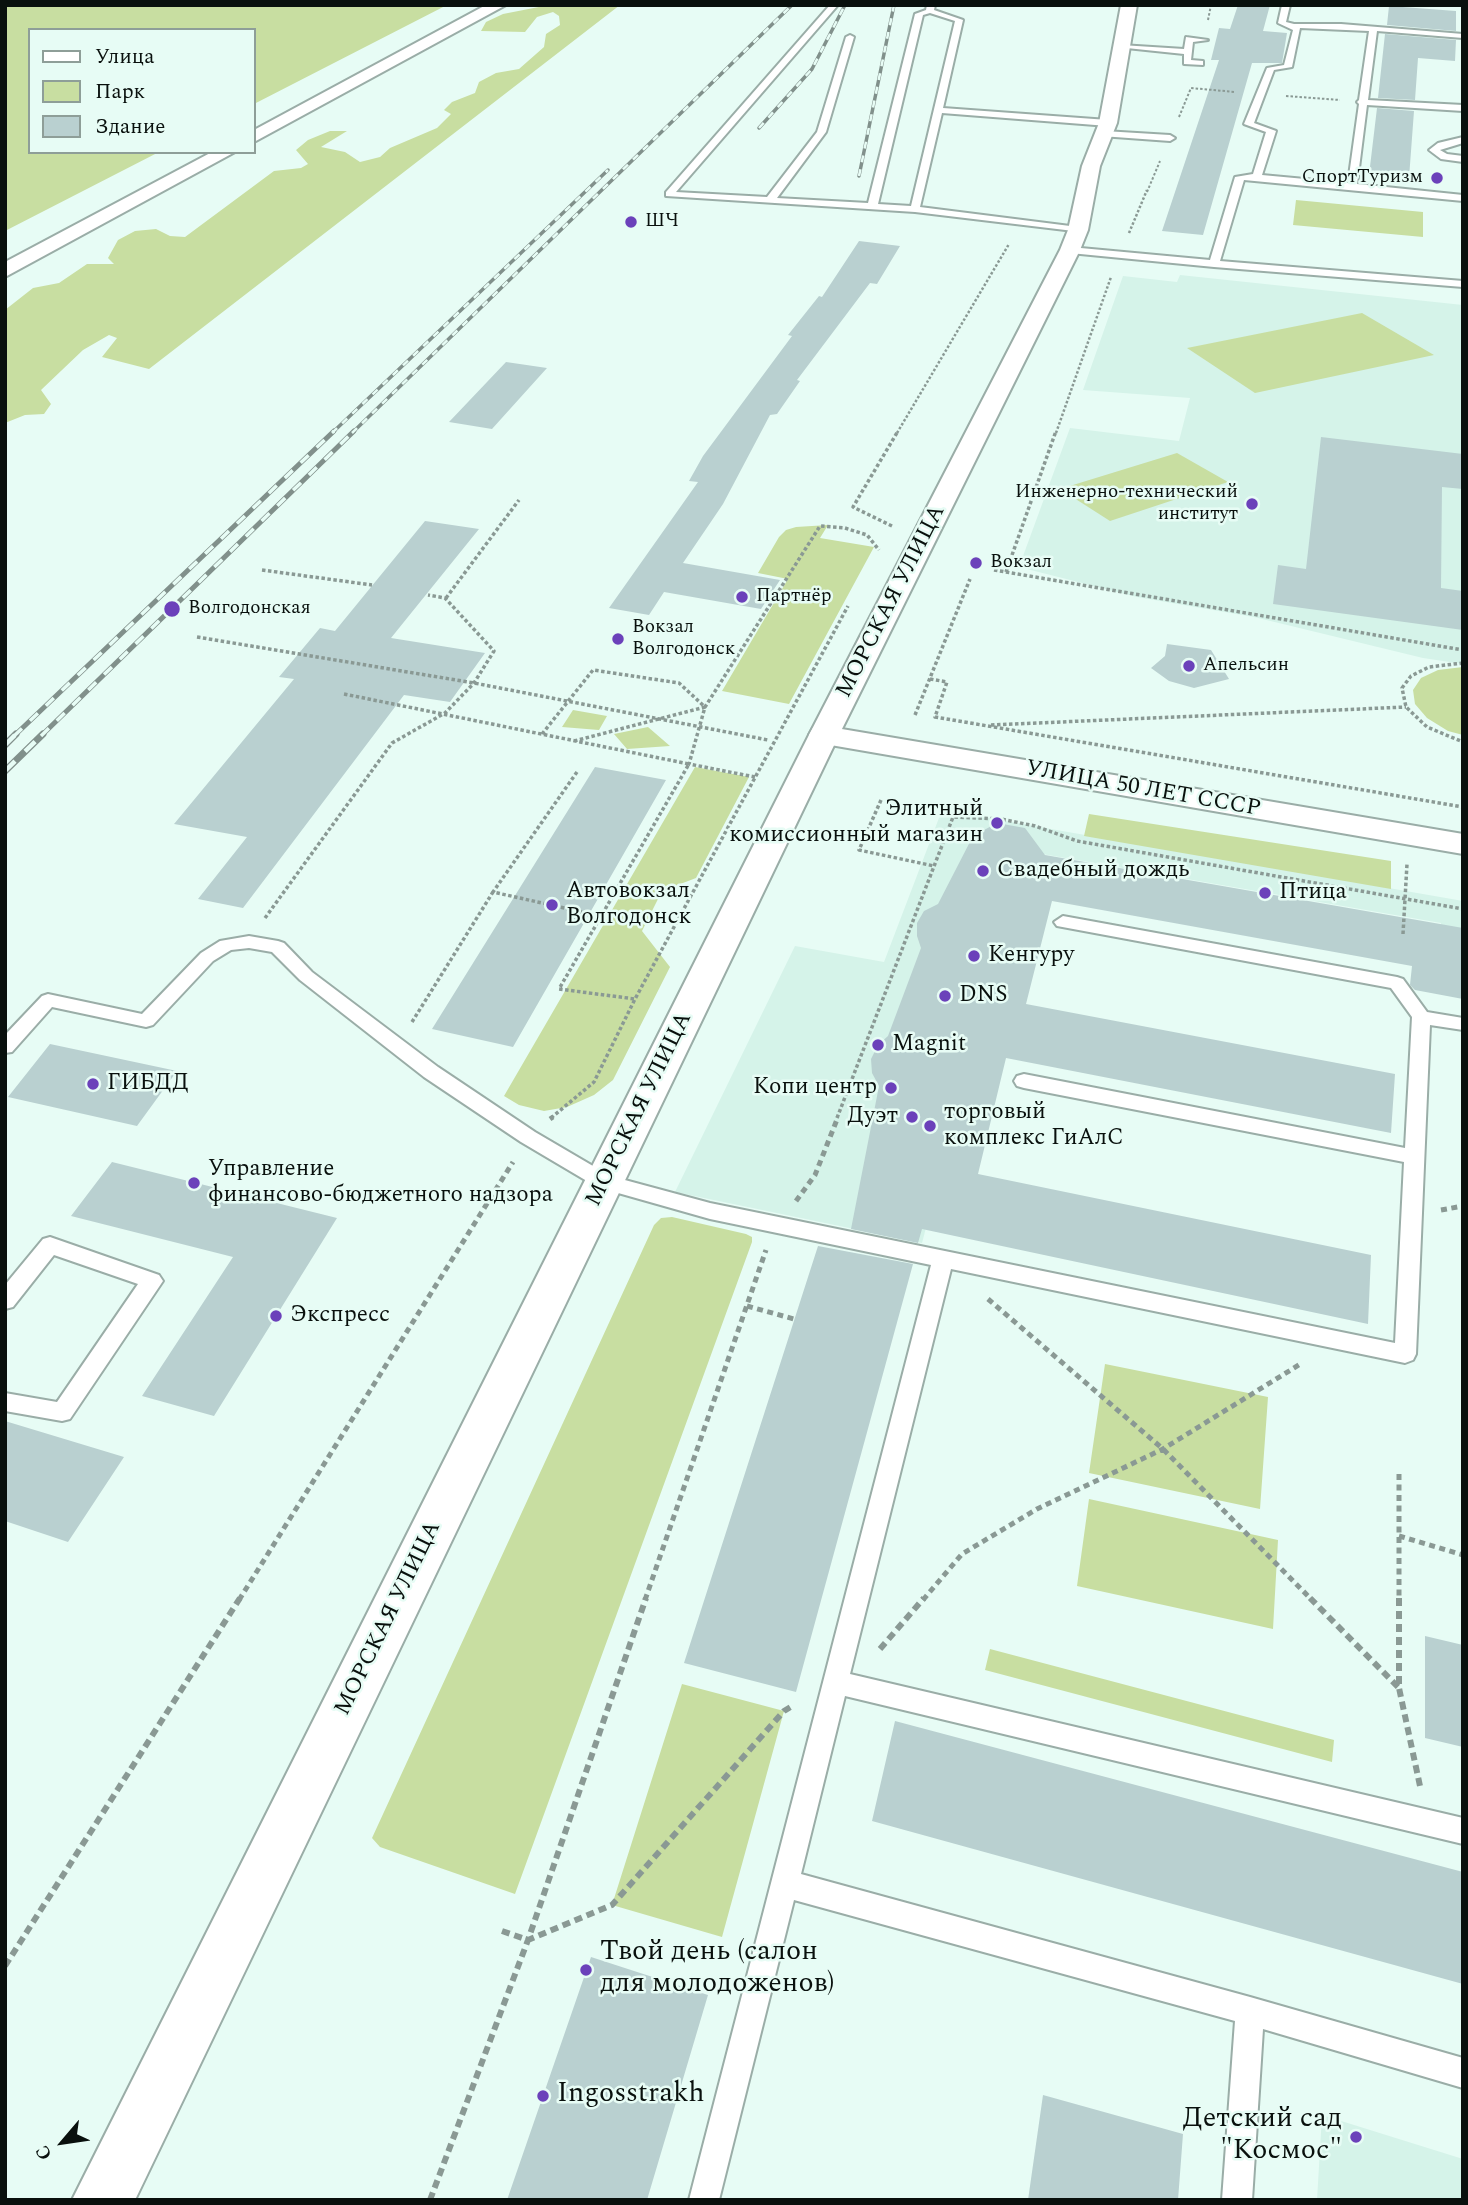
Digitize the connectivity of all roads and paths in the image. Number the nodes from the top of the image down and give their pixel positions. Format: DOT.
graph roads {
  1 [pos="466,5"];
  2 [pos="498,5"];
  3 [pos="834,5"];
  4 [pos="1129,5"];
  5 [pos="1286,5"];
  6 [pos="931,8"];
  7 [pos="1294,26"];
  8 [pos="1373,29"];
  9 [pos="1463,36"];
  10 [pos="850,37"];
  11 [pos="1204,40"];
  12 [pos="1121,47"];
  13 [pos="1188,52"];
  14 [pos="1200,63"];
  15 [pos="1259,94"];
  16 [pos="1362,102"];
  17 [pos="1463,108"];
  18 [pos="938,110"];
  19 [pos="256,117"];
  20 [pos="1106,128"];
  21 [pos="256,136"];
  22 [pos="1170,138"];
  23 [pos="1463,140"];
  24 [pos="185,154"];
  25 [pos="222,154"];
  26 [pos="1463,159"];
  27 [pos="1257,177"];
  28 [pos="1352,187"];
  29 [pos="1463,198"];
  30 [pos="771,200"];
  31 [pos="873,207"];
  32 [pos="915,209"];
  33 [pos="1026,223"];
  34 [pos="1074,240"];
  35 [pos="5,250"];
  36 [pos="1119,254"];
  37 [pos="1214,264"];
  38 [pos="5,271"];
  39 [pos="1463,285"];
  40 [pos="519,500"];
  41 [pos="902,517"];
  42 [pos="884,540"];
  43 [pos="879,550"];
  44 [pos="873,562"];
  45 [pos="262,570"];
  46 [pos="995,570"];
  47 [pos="1006,572"];
  48 [pos="970,579"];
  49 [pos="372,585"];
  50 [pos="428,595"];
  51 [pos="853,597"];
  52 [pos="445,598"];
  53 [pos="197,637"];
  54 [pos="1463,650"];
  55 [pos="1463,663"];
  56 [pos="930,679"];
  57 [pos="474,683"];
  58 [pos="344,694"];
  59 [pos="568,702"];
  60 [pos="705,706"];
  61 [pos="1406,707"];
  62 [pos="445,713"];
  63 [pos="915,715"];
  64 [pos="653,719"];
  65 [pos="980,726"];
  66 [pos="699,728"];
  67 [pos="542,734"];
  68 [pos="824,735"];
  69 [pos="768,740"];
  70 [pos="573,741"];
  71 [pos="1463,742"];
  72 [pos="689,764"];
  73 [pos="577,772"];
  74 [pos="755,777"];
  75 [pos="881,800"];
  76 [pos="1463,807"];
  77 [pos="1463,844"];
  78 [pos="934,866"];
  79 [pos="493,892"];
  80 [pos="1463,909"];
  81 [pos="600,916"];
  82 [pos="265,918"];
  83 [pos="1063,922"];
  84 [pos="635,999"];
  85 [pos="1421,1017"];
  86 [pos="1463,1024"];
  87 [pos="406,1030"];
  88 [pos="5,1047"];
  89 [pos="1024,1081"];
  90 [pos="528,1137"];
  91 [pos="1416,1157"];
  92 [pos="604,1182"];
  93 [pos="779,1226"];
  94 [pos="943,1260"];
  95 [pos="5,1301"];
  96 [pos="747,1306"];
  97 [pos="794,1320"];
  98 [pos="1338,1340"];
  99 [pos="5,1402"];
  100 [pos="1163,1449"];
  101 [pos="1399,1474"];
  102 [pos="1399,1536"];
  103 [pos="1463,1555"];
  104 [pos="835,1682"];
  105 [pos="1399,1688"];
  106 [pos="1428,1823"];
  107 [pos="1463,1831"];
  108 [pos="783,1883"];
  109 [pos="502,1931"];
  110 [pos="528,1940"];
  111 [pos="5,1966"];
  112 [pos="1250,2011"];
  113 [pos="1463,2073"];
  114 [pos="103,2200"];
  115 [pos="430,2200"];
  116 [pos="704,2200"];
  117 [pos="1237,2200"];
  1 -- 19 [label="main road"];
  2 -- 21 [label="main road"];
  3 -- 30 [label="lane"];
  4 -- 12 [label="main road, МОРСКАЯ УЛИЦА"];
  5 -- 7 [label="lane"];
  6 -- 18 [label="lane"];
  6 -- 31 [label="lane"];
  7 -- 8 [label="lane"];
  7 -- 15 [label="lane"];
  8 -- 9 [label="lane"];
  8 -- 16 [label="lane"];
  10 -- 30 [label="lane"];
  11 -- 13 [label="lane"];
  12 -- 13 [label="lane"];
  12 -- 20 [label="main road, МОРСКАЯ УЛИЦА"];
  13 -- 14 [label="lane"];
  15 -- 16 [label="path"];
  15 -- 22 [label="path"];
  15 -- 27 [label="lane"];
  16 -- 17 [label="lane"];
  16 -- 28 [label="lane"];
  18 -- 20 [label="lane"];
  18 -- 32 [label="lane"];
  20 -- 22 [label="lane"];
  20 -- 34 [label="main road, МОРСКАЯ УЛИЦА"];
  22 -- 36 [label="path"];
  23 -- 26 [label="lane"];
  24 -- 35 [label="main road"];
  25 -- 38 [label="main road"];
  27 -- 28 [label="lane"];
  27 -- 37 [label="lane"];
  28 -- 29 [label="lane"];
  30 -- 31 [label="lane"];
  31 -- 32 [label="lane"];
  32 -- 33 [label="lane"];
  33 -- 34 [label="lane"];
  33 -- 41 [label="path"];
  34 -- 36 [label="lane"];
  34 -- 68 [label="main road, МОРСКАЯ УЛИЦА"];
  36 -- 37 [label="lane"];
  36 -- 47 [label="path"];
  37 -- 39 [label="lane"];
  40 -- 52 [label="path"];
  42 -- 43 [label="path"];
  43 -- 44 [label="path"];
  43 -- 60 [label="path"];
  45 -- 49 [label="path"];
  46 -- 47 [label="path"];
  47 -- 54 [label="path"];
  48 -- 56 [label="path"];
  50 -- 52 [label="path"];
  51 -- 74 [label="path"];
  52 -- 57 [label="path"];
  53 -- 57 [label="path"];
  55 -- 61 [label="path"];
  56 -- 63 [label="path"];
  56 -- 65 [label="path"];
  57 -- 59 [label="path"];
  57 -- 62 [label="path"];
  58 -- 62 [label="path"];
  59 -- 60 [label="path"];
  59 -- 64 [label="path"];
  59 -- 67 [label="path"];
  60 -- 64 [label="path"];
  60 -- 66 [label="path"];
  61 -- 65 [label="path"];
  61 -- 71 [label="path"];
  62 -- 67 [label="path"];
  62 -- 82 [label="path"];
  64 -- 66 [label="path"];
  64 -- 70 [label="path"];
  65 -- 76 [label="path"];
  66 -- 69 [label="path"];
  66 -- 72 [label="path"];
  67 -- 70 [label="path"];
  68 -- 77 [label="main road, УЛИЦА 50 ЛЕТ СССР"];
  68 -- 92 [label="main road, МОРСКАЯ УЛИЦА"];
  70 -- 72 [label="path"];
  72 -- 74 [label="path"];
  72 -- 81 [label="path"];
  73 -- 79 [label="path"];
  74 -- 84 [label="path"];
  75 -- 78 [label="path"];
  78 -- 80 [label="path"];
  78 -- 93 [label="path"];
  79 -- 81 [label="path"];
  79 -- 87 [label="path"];
  81 -- 84 [label="path"];
  83 -- 85 [label="lane"];
  84 -- 90 [label="path"];
  85 -- 86 [label="lane"];
  85 -- 91 [label="lane"];
  88 -- 90 [label="lane"];
  89 -- 91 [label="lane"];
  90 -- 92 [label="lane"];
  90 -- 111 [label="path"];
  91 -- 98 [label="lane"];
  92 -- 93 [label="lane"];
  92 -- 114 [label="main road, МОРСКАЯ УЛИЦА"];
  93 -- 94 [label="lane"];
  93 -- 96 [label="path"];
  94 -- 98 [label="lane"];
  94 -- 100 [label="path"];
  94 -- 104 [label="lane"];
  95 -- 99 [label="lane"];
  96 -- 97 [label="path"];
  96 -- 110 [label="path"];
  98 -- 100 [label="path"];
  100 -- 104 [label="path"];
  100 -- 105 [label="path"];
  101 -- 102 [label="path"];
  102 -- 103 [label="path"];
  102 -- 105 [label="path"];
  104 -- 106 [label="lane"];
  104 -- 108 [label="lane"];
  104 -- 110 [label="path"];
  105 -- 106 [label="path"];
  106 -- 107 [label="lane"];
  108 -- 112 [label="lane"];
  108 -- 116 [label="lane"];
  109 -- 110 [label="path"];
  110 -- 115 [label="path"];
  112 -- 113 [label="lane"];
  112 -- 117 [label="lane"];
}
